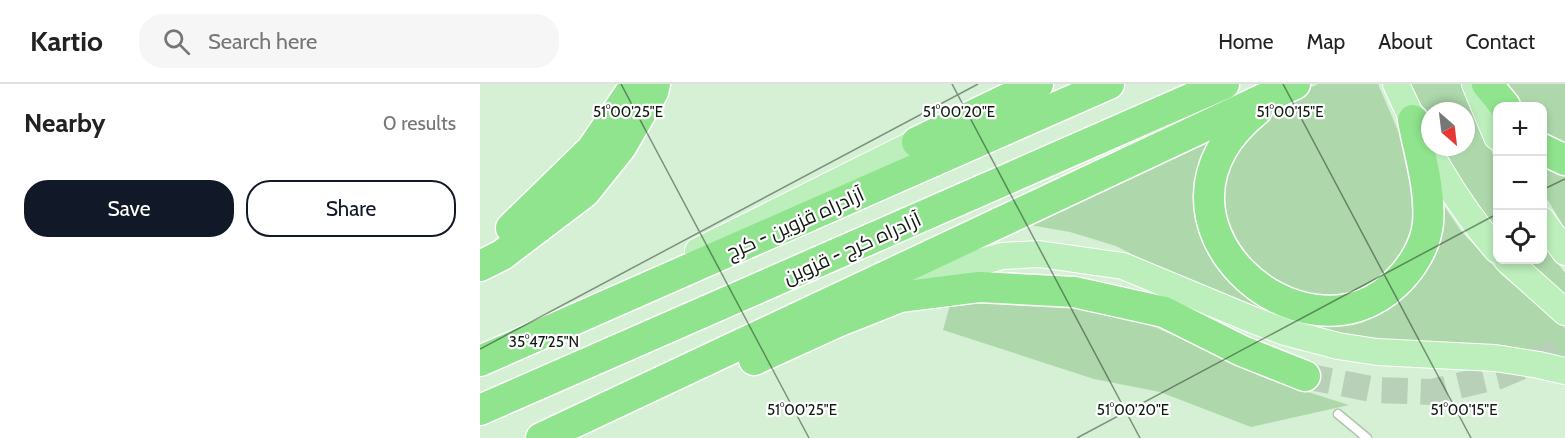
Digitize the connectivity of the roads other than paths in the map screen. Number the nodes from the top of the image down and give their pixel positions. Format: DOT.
graph roads {
  1 [pos="641,84"];
  2 [pos="1010,84"];
  3 [pos="1038,84"];
  4 [pos="1109,84"];
  5 [pos="1224,84"];
  6 [pos="1475,84"];
  7 [pos="1487,84"];
  8 [pos="1288,87"];
  9 [pos="1398,87"];
  10 [pos="1502,102"];
  11 [pos="1413,120"];
  12 [pos="1493,127"];
  13 [pos="917,142"];
  14 [pos="1547,151"];
  15 [pos="1565,160"];
  16 [pos="1547,227"];
  17 [pos="480,244"];
  18 [pos="1493,245"];
  19 [pos="1565,252"];
  20 [pos="1511,264"];
  21 [pos="480,266"];
  22 [pos="808,311"];
  23 [pos="1565,312"];
  24 [pos="565,323"];
  25 [pos="480,361"];
  26 [pos="1565,371"];
  27 [pos="1305,376"];
  28 [pos="480,410"];
  29 [pos="1338,414"];
  30 [pos="541,438"];
  31 [pos="585,438"];
  32 [pos="1367,438"];
  1 -- 17 [label="highway"];
  1 -- 21 [label="highway"];
  2 -- 13 [label="main road"];
  3 -- 13 [label="highway"];
  4 -- 24 [label="highway, آزادراه قزوین - کرج"];
  5 -- 28 [label="highway, آزادراه کرج - قزوین"];
  6 -- 12 [label="main road"];
  7 -- 10 [label="highway"];
  8 -- 11 [label="highway"];
  8 -- 22 [label="highway"];
  9 -- 11 [label="main road"];
  11 -- 18 [label="main road"];
  13 -- 24 [label="main road"];
  14 -- 15 [label="highway"];
  16 -- 19 [label="main road"];
  20 -- 23 [label="main road"];
  22 -- 26 [label="main road"];
  22 -- 30 [label="highway"];
  24 -- 25 [label="highway, آزادراه قزوین - کرج"];
  27 -- 31 [label="highway"];
  29 -- 32 [label="lane"];
}
